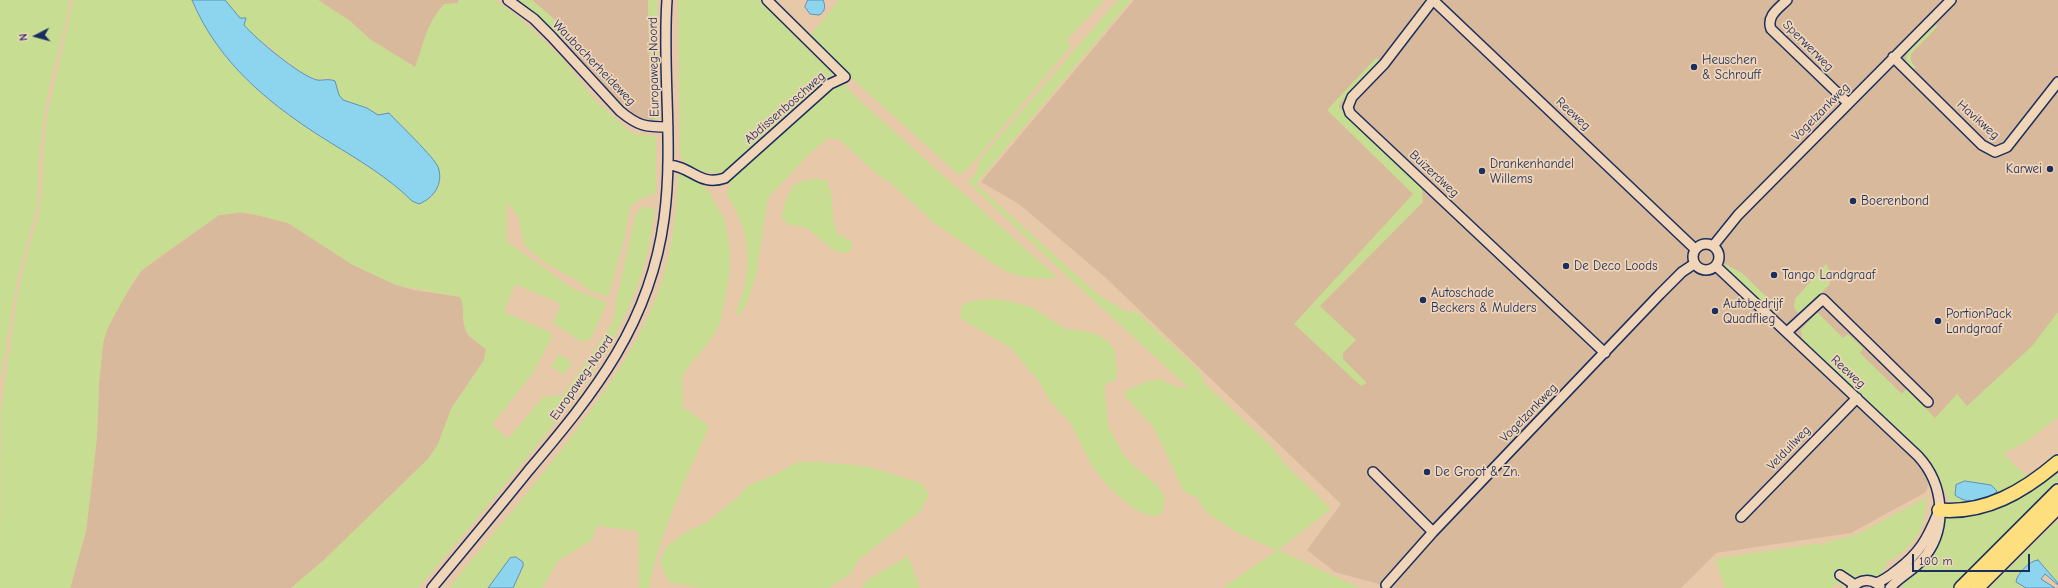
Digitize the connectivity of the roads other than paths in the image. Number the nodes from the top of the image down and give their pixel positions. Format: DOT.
graph roads {
  1 [pos="508,0"];
  2 [pos="666,0"];
  3 [pos="767,0"];
  4 [pos="1433,0"];
  5 [pos="1787,0"];
  6 [pos="1951,0"];
  7 [pos="1893,57"];
  8 [pos="2058,82"];
  9 [pos="1848,103"];
  10 [pos="668,127"];
  11 [pos="668,165"];
  12 [pos="1713,246"];
  13 [pos="1695,249"];
  14 [pos="1694,264"];
  15 [pos="1716,266"];
  16 [pos="1787,332"];
  17 [pos="1604,353"];
  18 [pos="1857,398"];
  19 [pos="1928,402"];
  20 [pos="2058,462"];
  21 [pos="1373,472"];
  22 [pos="2058,491"];
  23 [pos="2058,507"];
  24 [pos="1939,510"];
  25 [pos="1741,517"];
  26 [pos="1433,532"];
  27 [pos="1840,575"];
  28 [pos="1386,585"];
  29 [pos="1853,586"];
  30 [pos="1879,586"];
  31 [pos="432,588"];
  32 [pos="1890,588"];
  33 [pos="1961,588"];
  34 [pos="1977,588"];
  1 -- 10 [label="street, Waubacherheideweg"];
  2 -- 10 [label="street, Europaweg-Noord"];
  3 -- 11 [label="street, Abdissenboschweg"];
  4 -- 13 [label="street, Reeweg"];
  4 -- 17 [label="street, Buizerdweg"];
  5 -- 9 [label="street, Sperwerweg"];
  6 -- 7 [label="street, Vogelzankweg"];
  7 -- 8 [label="street, Havikweg"];
  7 -- 9 [label="street, Vogelzankweg"];
  9 -- 12 [label="street, Vogelzankweg"];
  10 -- 11 [label="street, Europaweg-Noord"];
  11 -- 31 [label="street, Europaweg-Noord"];
  12 -- 13 [label="street"];
  12 -- 15 [label="street"];
  13 -- 14 [label="street"];
  14 -- 15 [label="street"];
  14 -- 17 [label="street, Vogelzankweg"];
  15 -- 16 [label="street, Reeweg"];
  16 -- 18 [label="street, Reeweg"];
  16 -- 19 [label="street"];
  17 -- 26 [label="street, Vogelzankweg"];
  18 -- 24 [label="street, Reeweg"];
  18 -- 25 [label="street, Velduilweg"];
  20 -- 24 [label="highway"];
  21 -- 26 [label="street"];
  22 -- 33 [label="highway"];
  23 -- 34 [label="highway"];
  24 -- 30 [label="street, Reeweg"];
  24 -- 32 [label="street, Reeweg"];
  26 -- 28 [label="street, Vogelzankweg"];
  27 -- 29 [label="street"];
  29 -- 30 [label="street"];
}
